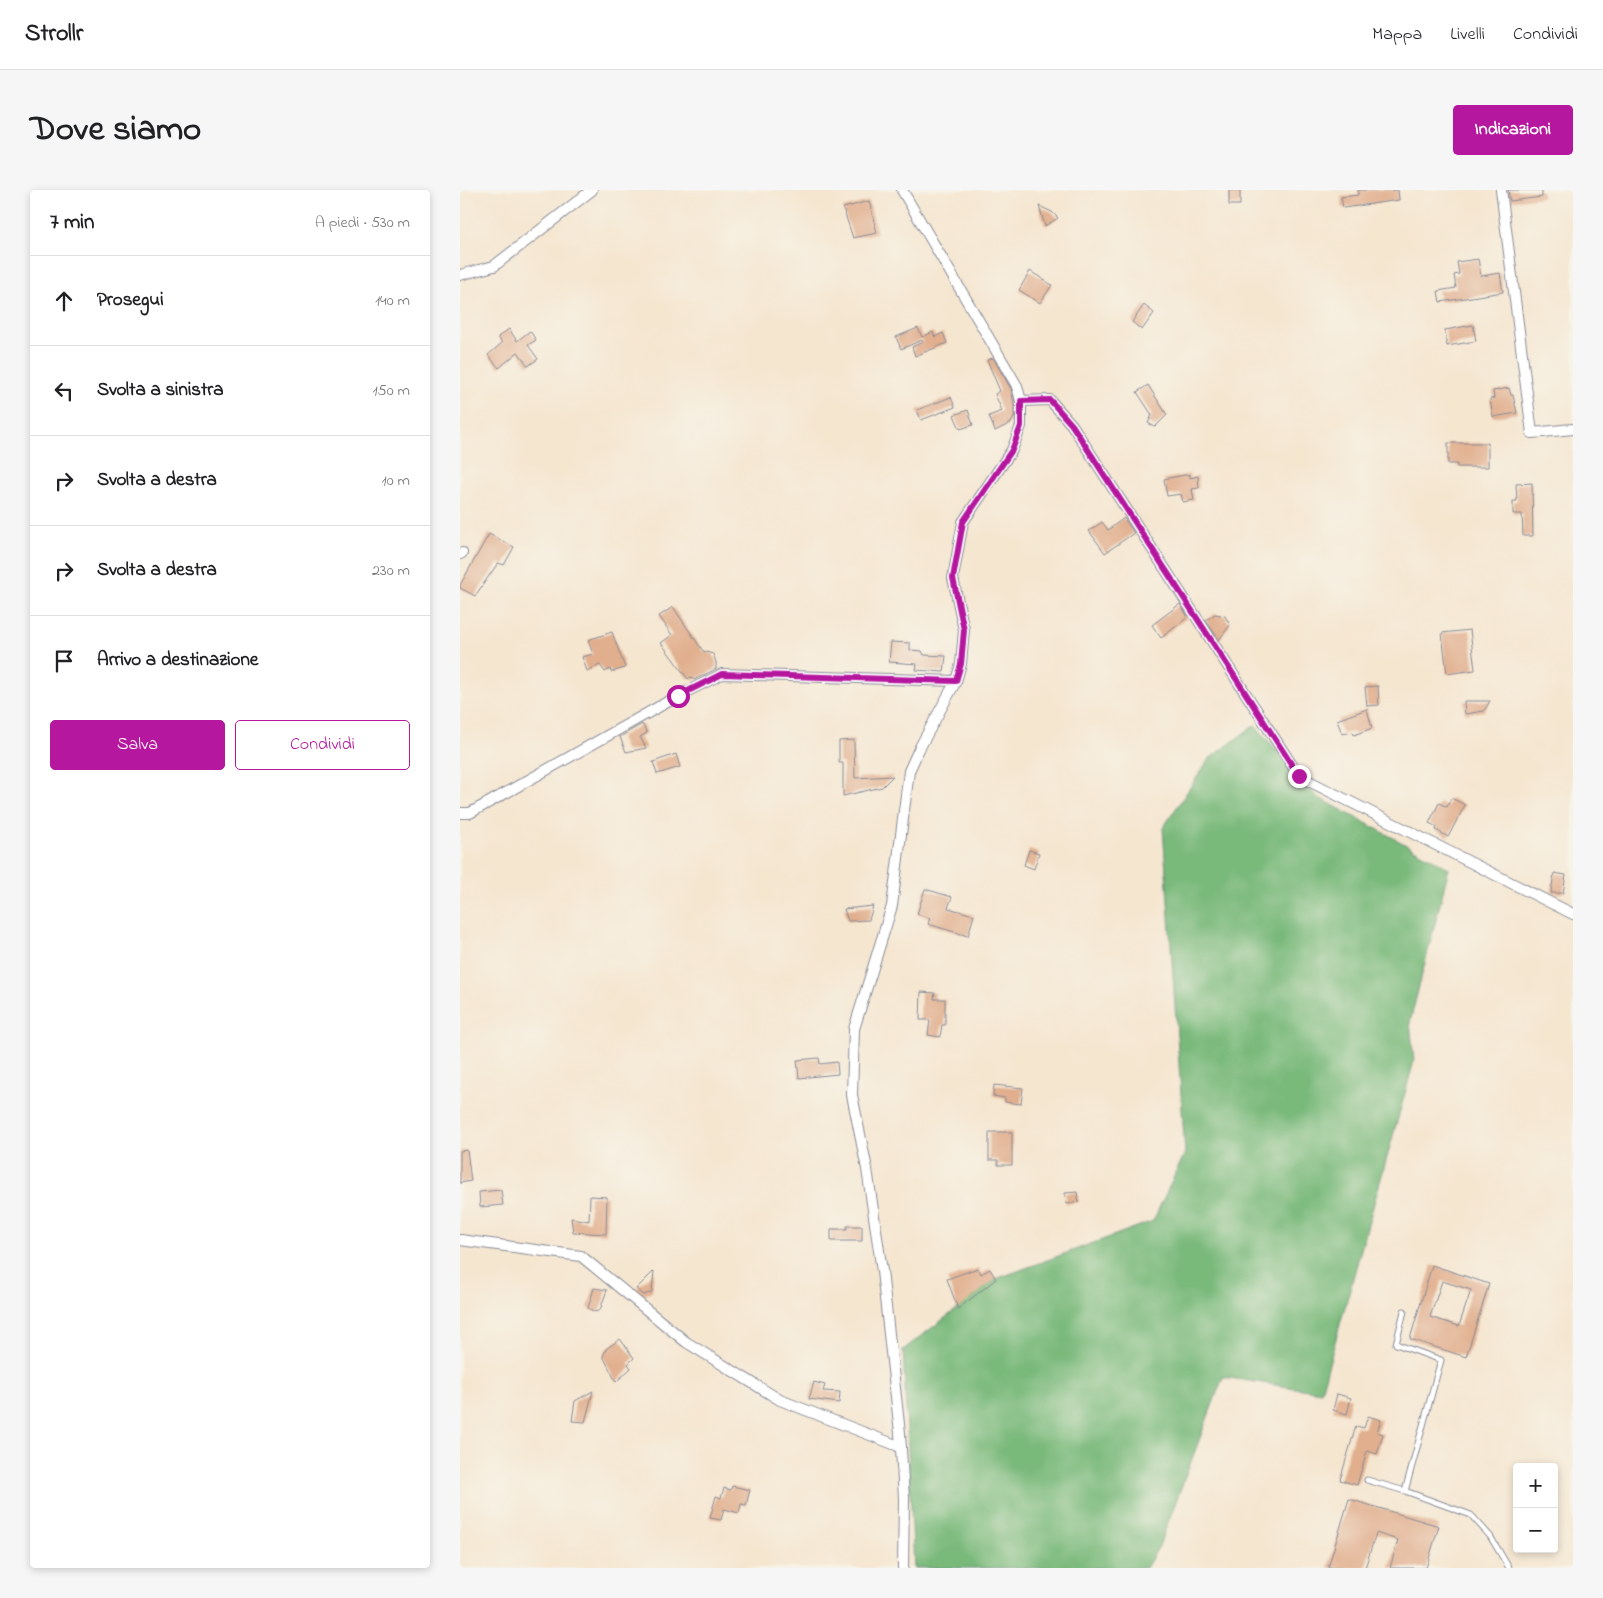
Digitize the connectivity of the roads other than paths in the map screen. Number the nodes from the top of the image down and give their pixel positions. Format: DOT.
graph roads {
  1 [pos="592,190"];
  2 [pos="902,190"];
  3 [pos="1501,190"];
  4 [pos="460,275"];
  5 [pos="1021,401"];
  6 [pos="1573,428"];
  7 [pos="956,681"];
  8 [pos="460,813"];
  9 [pos="1573,914"];
  10 [pos="460,1240"];
  11 [pos="1404,1311"];
  12 [pos="901,1447"];
  13 [pos="1367,1480"];
  14 [pos="1405,1491"];
  15 [pos="903,1568"];
  16 [pos="1509,1568"];
  1 -- 4 [label="street"];
  2 -- 5 [label="street"];
  3 -- 6 [label="street"];
  5 -- 7 [label="street"];
  5 -- 9 [label="street"];
  7 -- 8 [label="street"];
  7 -- 12 [label="street"];
  10 -- 12 [label="street"];
  11 -- 14 [label="lane"];
  12 -- 15 [label="street"];
  13 -- 14 [label="lane"];
  14 -- 16 [label="lane"];
}
